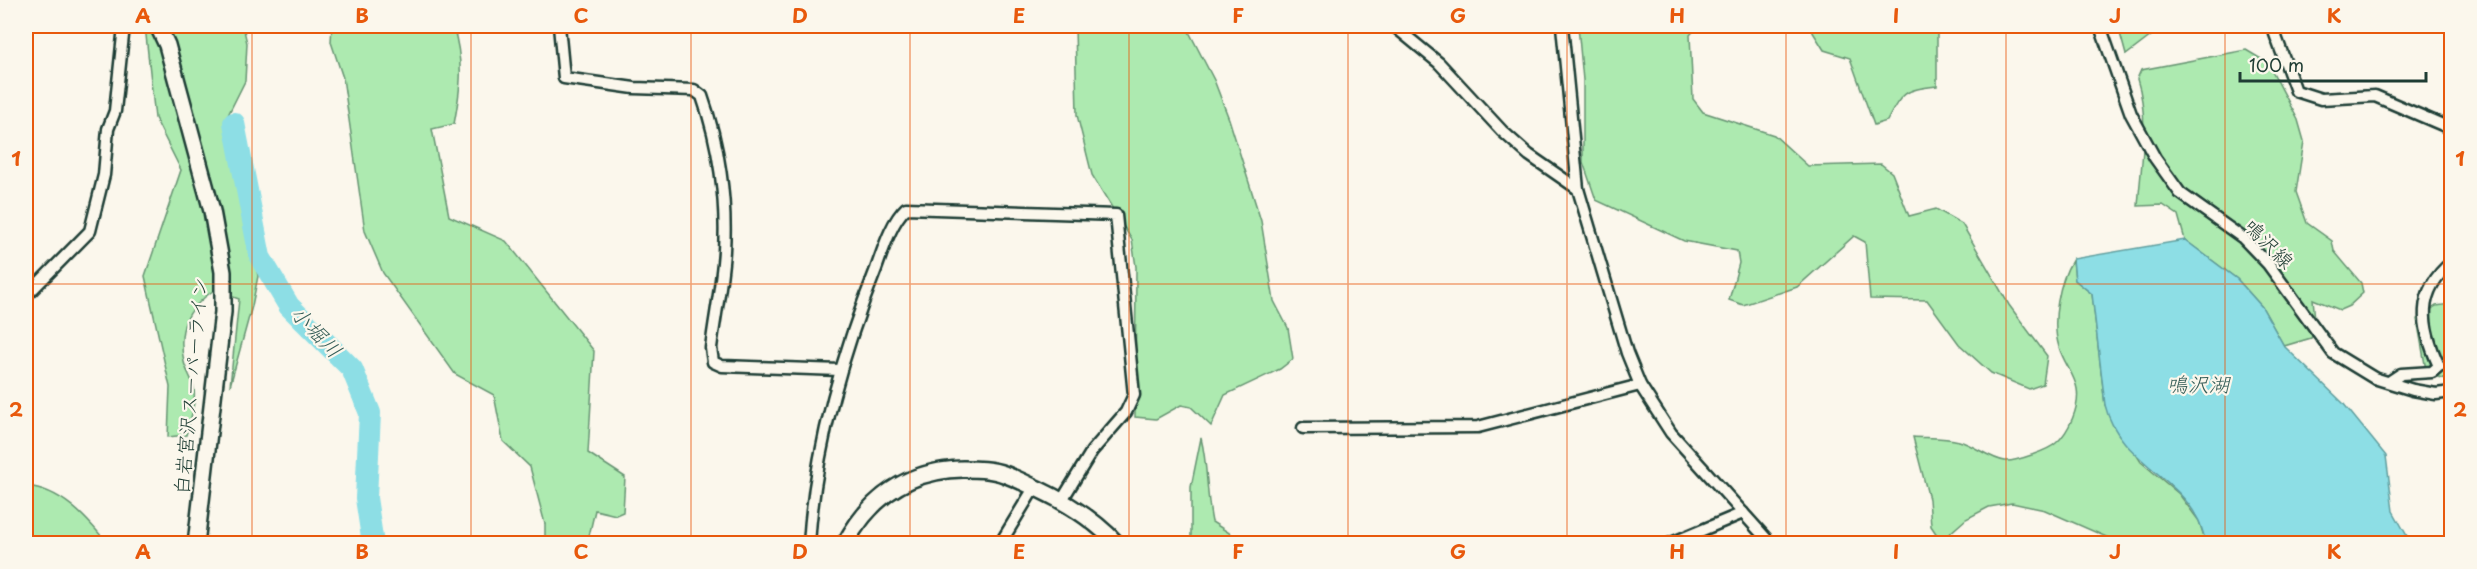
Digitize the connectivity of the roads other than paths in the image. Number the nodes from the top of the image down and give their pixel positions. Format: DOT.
graph roads {
  1 [pos="124,26"];
  2 [pos="158,26"];
  3 [pos="559,26"];
  4 [pos="1394,26"];
  5 [pos="1562,26"];
  6 [pos="2100,26"];
  7 [pos="2272,26"];
  8 [pos="2451,129"];
  9 [pos="1578,189"];
  10 [pos="2451,262"];
  11 [pos="26,296"];
  12 [pos="840,370"];
  13 [pos="2389,382"];
  14 [pos="1640,385"];
  15 [pos="2451,392"];
  16 [pos="1303,428"];
  17 [pos="1034,488"];
  18 [pos="1062,500"];
  19 [pos="1743,513"];
  20 [pos="196,543"];
  21 [pos="808,543"];
  22 [pos="845,543"];
  23 [pos="1000,543"];
  24 [pos="1116,543"];
  25 [pos="1669,543"];
  26 [pos="1771,543"];
  1 -- 11 [label="street"];
  2 -- 20 [label="street, 白岩宮沢スーパーライン"];
  3 -- 12 [label="street"];
  4 -- 9 [label="street"];
  5 -- 9 [label="street"];
  6 -- 13 [label="street, 鳴沢線"];
  7 -- 8 [label="street"];
  9 -- 14 [label="street"];
  10 -- 13 [label="street"];
  12 -- 18 [label="street"];
  12 -- 21 [label="street"];
  13 -- 15 [label="street, 鳴沢線"];
  14 -- 16 [label="street"];
  14 -- 19 [label="street"];
  17 -- 18 [label="street"];
  17 -- 22 [label="street"];
  17 -- 23 [label="street"];
  18 -- 24 [label="street"];
  19 -- 25 [label="street"];
  19 -- 26 [label="street"];
}
